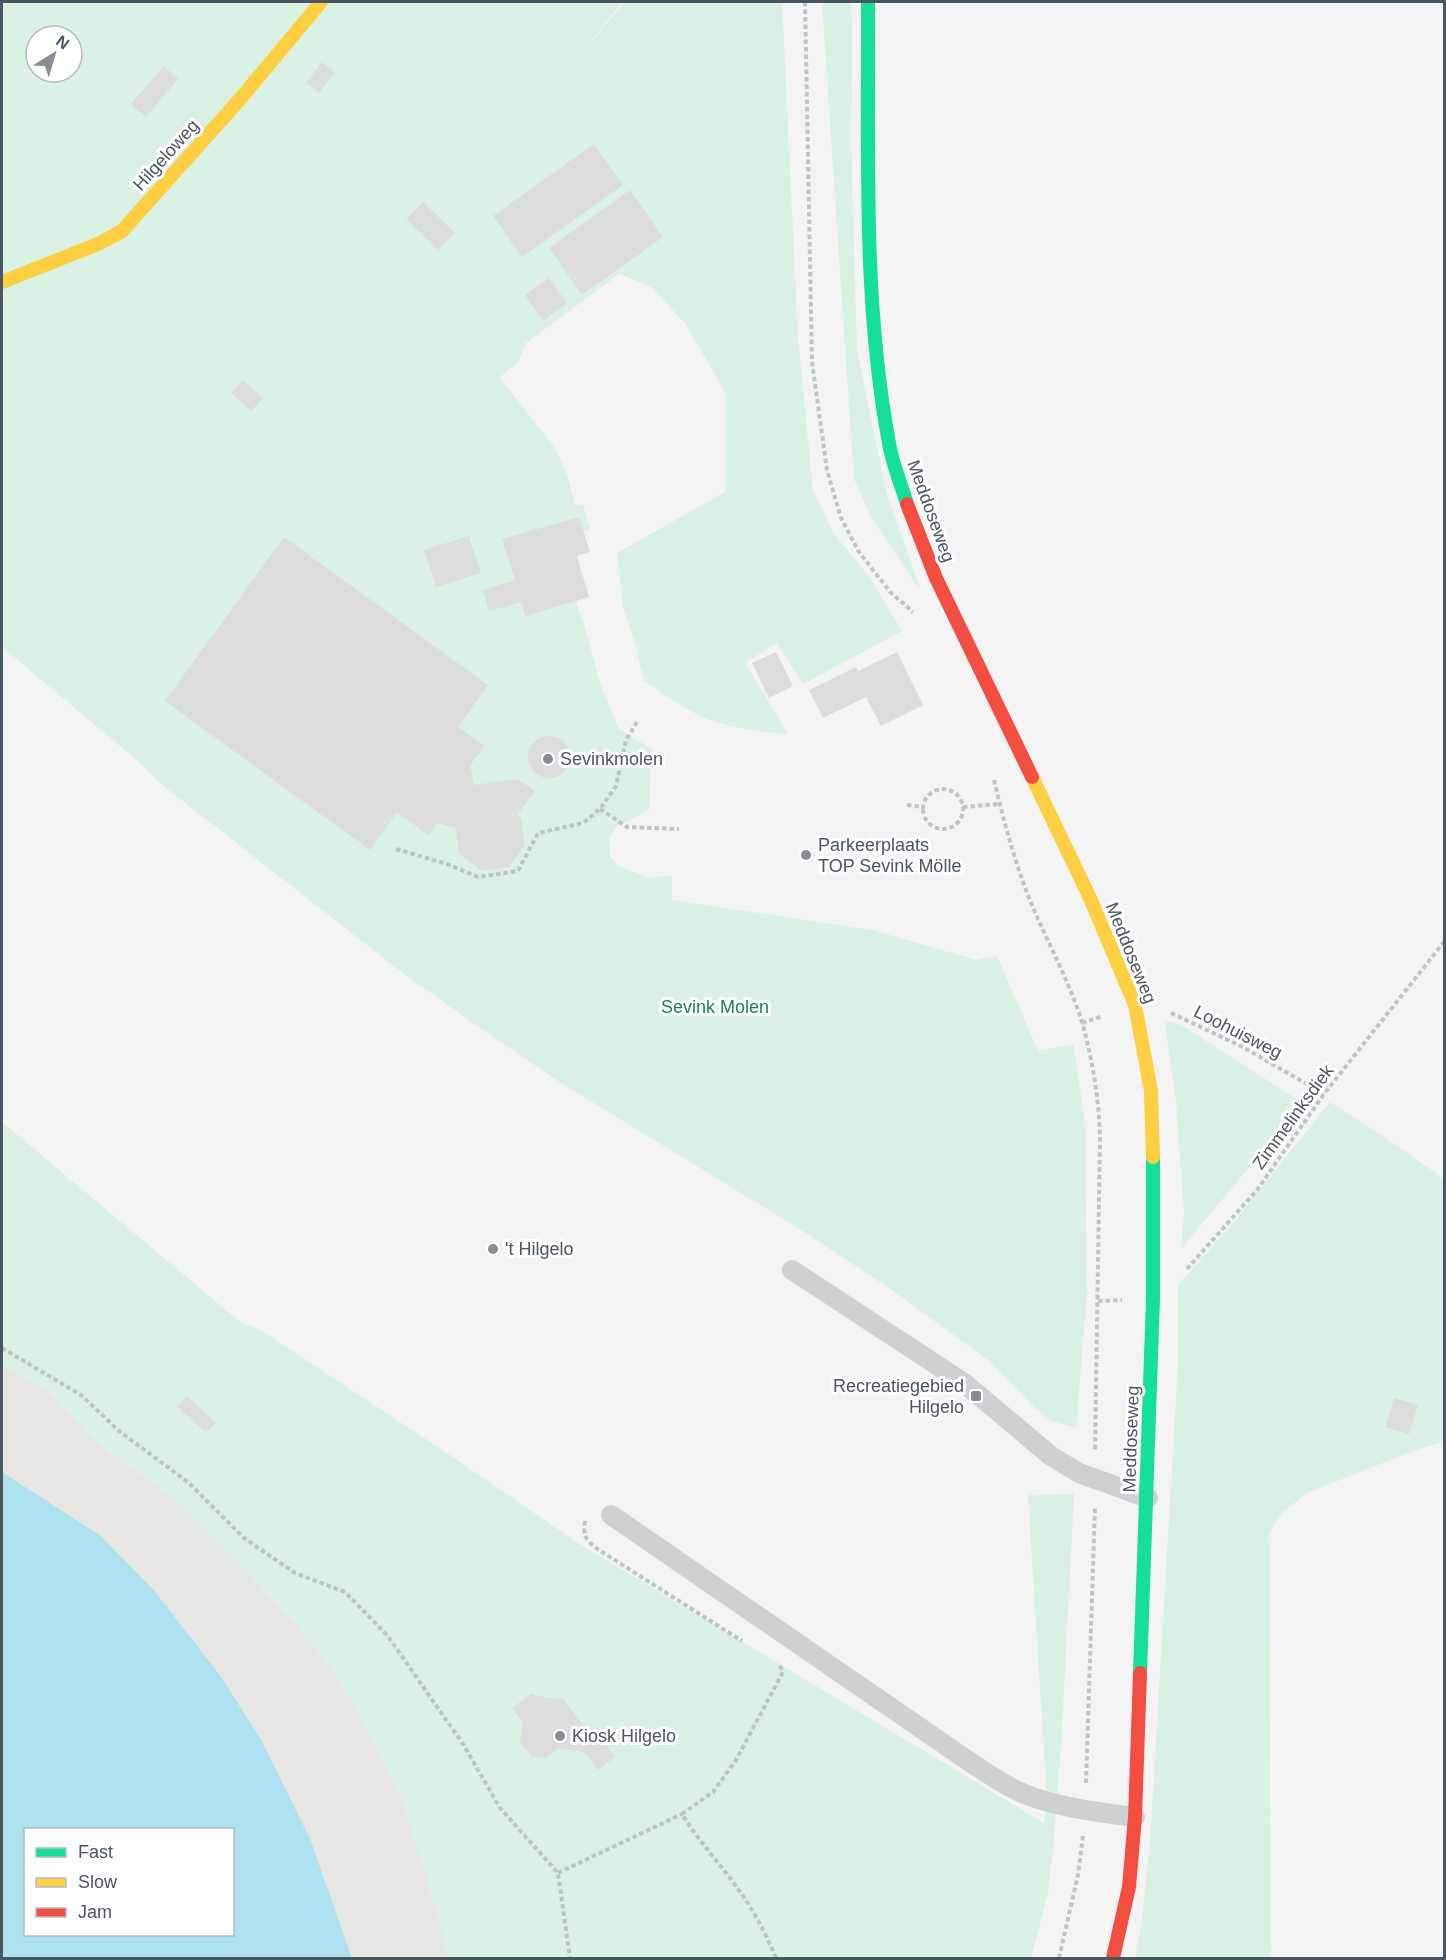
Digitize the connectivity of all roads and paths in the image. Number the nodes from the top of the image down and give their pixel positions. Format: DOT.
graph roads {
  1 [pos="321,2"];
  2 [pos="868,2"];
  3 [pos="2,282"];
  4 [pos="637,722"];
  5 [pos="907,805"];
  6 [pos="924,807"];
  7 [pos="963,807"];
  8 [pos="600,809"];
  9 [pos="679,830"];
  10 [pos="396,849"];
  11 [pos="1444,942"];
  12 [pos="1135,1005"];
  13 [pos="1324,1094"];
  14 [pos="792,1270"];
  15 [pos="1153,1299"];
  16 [pos="2,1348"];
  17 [pos="1095,1478"];
  18 [pos="1148,1498"];
  19 [pos="586,1515"];
  20 [pos="611,1515"];
  21 [pos="749,1646"];
  22 [pos="776,1662"];
  23 [pos="1086,1810"];
  24 [pos="682,1814"];
  25 [pos="1135,1817"];
  26 [pos="558,1872"];
  27 [pos="570,1959"];
  28 [pos="776,1959"];
  29 [pos="1059,1959"];
  30 [pos="1113,1959"];
  1 -- 3 [label="street, Hilgeloweg"];
  2 -- 12 [label="street, Meddoseweg"];
  4 -- 8 [label="path"];
  5 -- 6 [label="path"];
  6 -- 7 [label="path"];
  6 -- 7 [label="path"];
  7 -- 17 [label="path, Meddoseweg"];
  8 -- 9 [label="path"];
  8 -- 10 [label="path"];
  11 -- 13 [label="path, Zimmelinksdiek"];
  12 -- 13 [label="path, Loohuisweg"];
  12 -- 15 [label="street, Meddoseweg"];
  13 -- 15 [label="path, Zimmelinksdiek"];
  14 -- 17 [label="lane"];
  15 -- 18 [label="street, Meddoseweg"];
  16 -- 26 [label="path"];
  17 -- 18 [label="lane"];
  17 -- 23 [label="path, Meddoseweg"];
  18 -- 25 [label="street, Meddoseweg"];
  19 -- 21 [label="path"];
  20 -- 23 [label="lane"];
  22 -- 24 [label="path"];
  23 -- 25 [label="lane"];
  23 -- 29 [label="path, Meddoseweg"];
  24 -- 26 [label="path"];
  24 -- 28 [label="path"];
  25 -- 30 [label="street, Meddoseweg"];
  26 -- 27 [label="path"];
}
